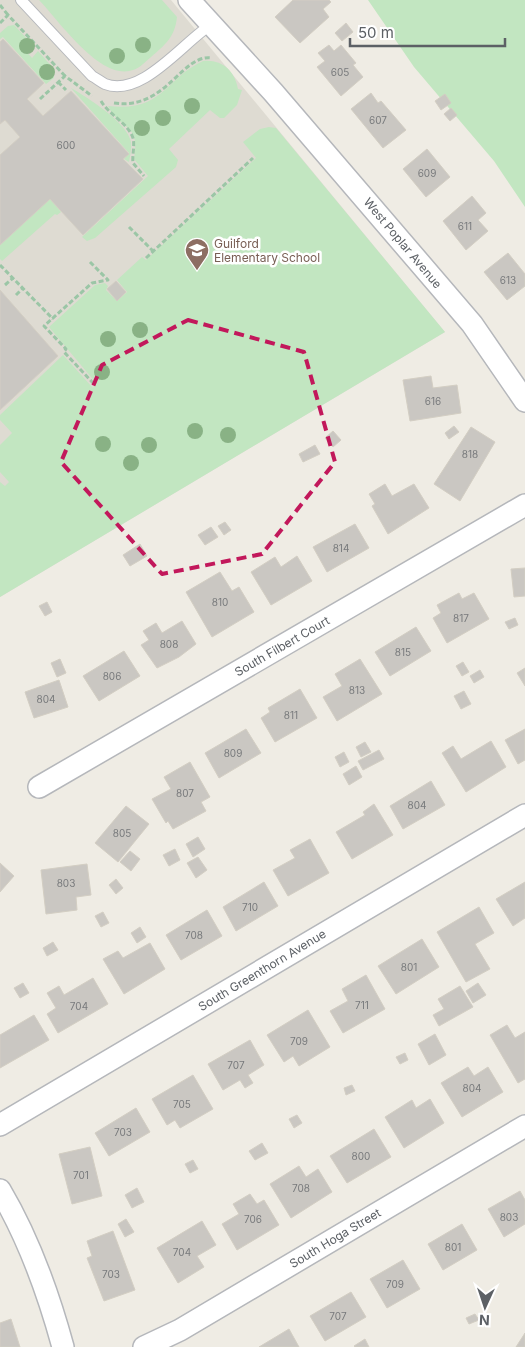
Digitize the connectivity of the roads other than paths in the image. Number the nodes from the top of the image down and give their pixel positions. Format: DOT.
graph roads {
  1 [pos="21,0"];
  2 [pos="189,0"];
  3 [pos="212,24"];
  4 [pos="525,401"];
  5 [pos="525,505"];
  6 [pos="39,787"];
  7 [pos="525,815"];
  8 [pos="0,1126"];
  9 [pos="525,1126"];
  10 [pos="0,1190"];
  11 [pos="63,1347"];
  12 [pos="144,1347"];
  1 -- 3 [label="lane"];
  2 -- 3 [label="street"];
  3 -- 4 [label="street, West Poplar Avenue"];
  5 -- 6 [label="street, South Filbert Court"];
  7 -- 8 [label="street, South Greenthorn Avenue"];
  9 -- 12 [label="street, South Hoga Street"];
  10 -- 11 [label="street"];
}
